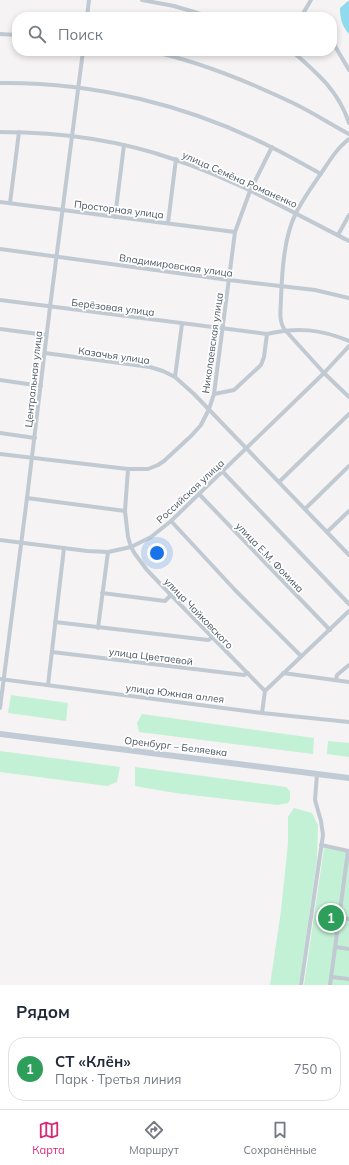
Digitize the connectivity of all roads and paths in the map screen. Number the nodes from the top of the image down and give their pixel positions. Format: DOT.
graph roads {
  1 [pos="89,0"];
  2 [pos="142,0"];
  3 [pos="311,0"];
  4 [pos="88,12"];
  5 [pos="194,12"];
  6 [pos="305,12"];
  7 [pos="0,34"];
  8 [pos="12,35"];
  9 [pos="337,50"];
  10 [pos="82,56"];
  11 [pos="169,56"];
  12 [pos="298,56"];
  13 [pos="349,70"];
  14 [pos="0,82"];
  15 [pos="78,87"];
  16 [pos="349,123"];
  17 [pos="0,132"];
  18 [pos="19,132"];
  19 [pos="349,134"];
  20 [pos="72,136"];
  21 [pos="349,139"];
  22 [pos="124,145"];
  23 [pos="272,147"];
  24 [pos="176,159"];
  25 [pos="321,174"];
  26 [pos="250,191"];
  27 [pos="0,202"];
  28 [pos="10,203"];
  29 [pos="63,210"];
  30 [pos="296,213"];
  31 [pos="349,215"];
  32 [pos="115,217"];
  33 [pos="168,223"];
  34 [pos="235,232"];
  35 [pos="338,235"];
  36 [pos="349,241"];
  37 [pos="0,249"];
  38 [pos="57,256"];
  39 [pos="229,280"];
  40 [pos="282,287"];
  41 [pos="349,298"];
  42 [pos="0,300"];
  43 [pos="50,307"];
  44 [pos="182,324"];
  45 [pos="223,328"];
  46 [pos="0,329"];
  47 [pos="285,330"];
  48 [pos="267,334"];
  49 [pos="46,335"];
  50 [pos="349,341"];
  51 [pos="349,346"];
  52 [pos="44,353"];
  53 [pos="324,373"];
  54 [pos="175,377"];
  55 [pos="0,380"];
  56 [pos="41,386"];
  57 [pos="214,394"];
  58 [pos="349,397"];
  59 [pos="209,409"];
  60 [pos="349,414"];
  61 [pos="0,433"];
  62 [pos="35,438"];
  63 [pos="247,448"];
  64 [pos="0,454"];
  65 [pos="32,458"];
  66 [pos="349,466"];
  67 [pos="128,469"];
  68 [pos="223,472"];
  69 [pos="279,482"];
  70 [pos="199,494"];
  71 [pos="27,498"];
  72 [pos="305,509"];
  73 [pos="125,511"];
  74 [pos="349,511"];
  75 [pos="171,521"];
  76 [pos="327,532"];
  77 [pos="0,540"];
  78 [pos="21,543"];
  79 [pos="131,547"];
  80 [pos="64,548"];
  81 [pos="108,552"];
  82 [pos="349,555"];
  83 [pos="102,593"];
  84 [pos="171,595"];
  85 [pos="349,604"];
  86 [pos="349,612"];
  87 [pos="55,622"];
  88 [pos="98,628"];
  89 [pos="330,630"];
  90 [pos="212,638"];
  91 [pos="52,652"];
  92 [pos="301,656"];
  93 [pos="349,665"];
  94 [pos="248,673"];
  95 [pos="283,674"];
  96 [pos="2,679"];
  97 [pos="336,680"];
  98 [pos="349,682"];
  99 [pos="48,685"];
  100 [pos="265,691"];
  101 [pos="0,708"];
  102 [pos="262,713"];
  103 [pos="349,722"];
  104 [pos="0,734"];
  105 [pos="317,774"];
  106 [pos="349,778"];
  107 [pos="321,845"];
  108 [pos="349,851"];
  109 [pos="343,888"];
  110 [pos="349,889"];
  111 [pos="339,918"];
  112 [pos="349,919"];
  113 [pos="336,947"];
  114 [pos="349,949"];
  115 [pos="331,977"];
  116 [pos="349,979"];
  117 [pos="301,985"];
  118 [pos="330,985"];
  1 -- 4 [label="street"];
  2 -- 5 [label="street"];
  3 -- 6 [label="street"];
  7 -- 8 [label="street"];
  9 -- 13 [label="street"];
  10 -- 15 [label="street, Центральная улица"];
  11 -- 19 [label="street"];
  12 -- 16 [label="street"];
  14 -- 15 [label="street"];
  15 -- 20 [label="street, Центральная улица"];
  15 -- 23 [label="street"];
  17 -- 18 [label="street, улица Семёна Романенко"];
  18 -- 20 [label="street, улица Семёна Романенко"];
  18 -- 28 [label="street"];
  20 -- 22 [label="street, улица Семёна Романенко"];
  20 -- 29 [label="street, Центральная улица"];
  21 -- 25 [label="street"];
  22 -- 24 [label="street, улица Семёна Романенко"];
  22 -- 32 [label="street"];
  23 -- 25 [label="street"];
  23 -- 26 [label="street, Николаевская улица"];
  24 -- 26 [label="street, улица Семёна Романенко"];
  24 -- 33 [label="street"];
  25 -- 30 [label="street"];
  26 -- 30 [label="street, улица Семёна Романенко"];
  26 -- 34 [label="street, Николаевская улица"];
  27 -- 28 [label="street, Просторная улица"];
  28 -- 29 [label="street, Просторная улица"];
  29 -- 32 [label="street, Просторная улица"];
  29 -- 38 [label="street, Центральная улица"];
  30 -- 35 [label="street, улица Семёна Романенко"];
  30 -- 40 [label="street"];
  31 -- 35 [label="street"];
  32 -- 33 [label="street, Просторная улица"];
  33 -- 34 [label="street, Просторная улица"];
  34 -- 39 [label="street, Николаевская улица"];
  35 -- 36 [label="street, улица Семёна Романенко"];
  37 -- 38 [label="street, Владимировская улица"];
  38 -- 39 [label="street, Владимировская улица"];
  38 -- 43 [label="street, Центральная улица"];
  39 -- 40 [label="street, Владимировская улица"];
  39 -- 45 [label="street, Николаевская улица"];
  40 -- 41 [label="street, Владимировская улица"];
  40 -- 47 [label="street"];
  42 -- 43 [label="street, Берёзовая улица"];
  43 -- 44 [label="street, Берёзовая улица"];
  43 -- 49 [label="street, Центральная улица"];
  44 -- 45 [label="street, Берёзовая улица"];
  44 -- 54 [label="street"];
  45 -- 48 [label="street, Берёзовая улица"];
  45 -- 57 [label="street, Николаевская улица"];
  46 -- 49 [label="street"];
  47 -- 48 [label="street"];
  47 -- 50 [label="street"];
  47 -- 53 [label="street"];
  48 -- 57 [label="street"];
  49 -- 52 [label="street, Центральная улица"];
  51 -- 53 [label="street, Российская улица"];
  52 -- 54 [label="street, Казачья улица"];
  52 -- 56 [label="street, Центральная улица"];
  53 -- 58 [label="street"];
  53 -- 63 [label="street, Российская улица"];
  54 -- 59 [label="street, Казачья улица"];
  55 -- 56 [label="street"];
  56 -- 62 [label="street, Центральная улица"];
  57 -- 59 [label="street, Николаевская улица"];
  59 -- 63 [label="street, Казачья улица"];
  59 -- 67 [label="street, Николаевская улица"];
  60 -- 69 [label="street"];
  61 -- 62 [label="street"];
  62 -- 65 [label="street, Центральная улица"];
  63 -- 68 [label="street, Российская улица"];
  63 -- 69 [label="street, Казачья улица"];
  64 -- 65 [label="street, Николаевская улица"];
  65 -- 67 [label="street, Николаевская улица"];
  65 -- 71 [label="street, Центральная улица"];
  66 -- 72 [label="street"];
  67 -- 73 [label="street, улица Чайковского"];
  68 -- 70 [label="street, Российская улица"];
  68 -- 85 [label="street"];
  69 -- 72 [label="street, Казачья улица"];
  70 -- 75 [label="street, Российская улица"];
  70 -- 89 [label="street, улица Е.М. Фомина"];
  71 -- 73 [label="street"];
  71 -- 78 [label="street, Центральная улица"];
  72 -- 76 [label="street, Казачья улица"];
  73 -- 79 [label="street, улица Чайковского"];
  74 -- 76 [label="street"];
  75 -- 79 [label="street, Российская улица"];
  75 -- 92 [label="street"];
  76 -- 82 [label="street, Казачья улица"];
  77 -- 78 [label="street, Российская улица"];
  78 -- 80 [label="street, Российская улица"];
  78 -- 96 [label="street, Центральная улица"];
  79 -- 81 [label="street, Российская улица"];
  79 -- 84 [label="street, улица Чайковского"];
  80 -- 81 [label="street, Российская улица"];
  80 -- 87 [label="street"];
  81 -- 83 [label="street"];
  83 -- 84 [label="street"];
  83 -- 88 [label="street"];
  84 -- 90 [label="street, улица Чайковского"];
  86 -- 89 [label="street"];
  87 -- 88 [label="street"];
  87 -- 91 [label="street"];
  88 -- 90 [label="street"];
  89 -- 92 [label="street"];
  90 -- 94 [label="street, улица Чайковского"];
  91 -- 94 [label="street, улица Цветаевой"];
  91 -- 99 [label="street"];
  92 -- 95 [label="street"];
  93 -- 97 [label="street"];
  94 -- 100 [label="street, улица Чайковского"];
  95 -- 97 [label="street"];
  95 -- 100 [label="street"];
  96 -- 99 [label="street, улица Южная аллея"];
  96 -- 101 [label="street, Центральная улица"];
  97 -- 98 [label="street"];
  99 -- 102 [label="street, улица Южная аллея"];
  100 -- 102 [label="street"];
  102 -- 103 [label="street, улица Южная аллея"];
  104 -- 105 [label="main road, Оренбург – Беляевка"];
  105 -- 106 [label="main road, Оренбург – Беляевка"];
  105 -- 107 [label="street"];
  107 -- 108 [label="street"];
  107 -- 117 [label="street"];
  108 -- 109 [label="street"];
  109 -- 110 [label="street"];
  109 -- 111 [label="street"];
  111 -- 112 [label="street"];
  111 -- 113 [label="street"];
  113 -- 114 [label="street"];
  113 -- 115 [label="street"];
  115 -- 116 [label="street"];
  115 -- 118 [label="street"];
}
